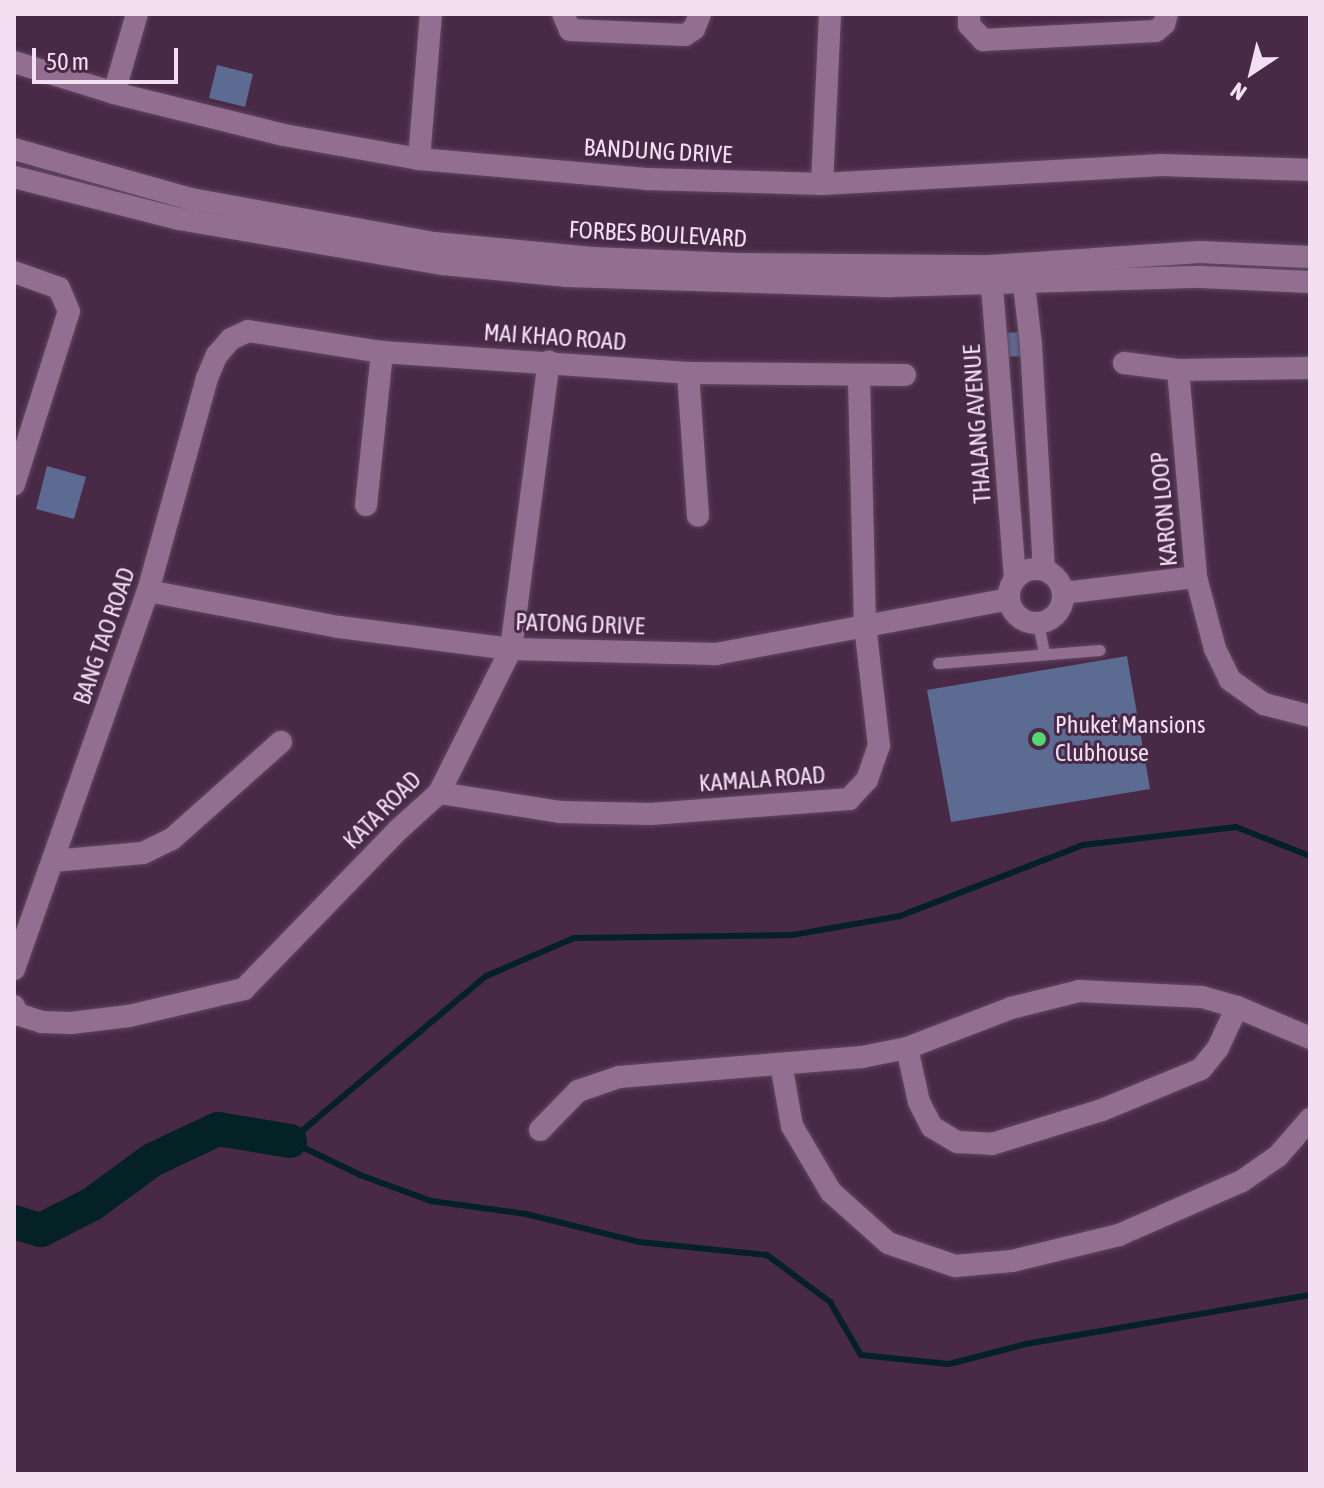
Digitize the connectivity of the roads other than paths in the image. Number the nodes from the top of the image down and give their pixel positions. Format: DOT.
graph roads {
  1 [pos="137,14"];
  2 [pos="431,14"];
  3 [pos="563,14"];
  4 [pos="700,14"];
  5 [pos="830,14"];
  6 [pos="969,14"];
  7 [pos="1167,14"];
  8 [pos="14,62"];
  9 [pos="114,93"];
  10 [pos="14,149"];
  11 [pos="419,159"];
  12 [pos="1310,170"];
  13 [pos="14,177"];
  14 [pos="822,184"];
  15 [pos="1310,257"];
  16 [pos="14,272"];
  17 [pos="1023,273"];
  18 [pos="992,276"];
  19 [pos="1310,282"];
  20 [pos="248,331"];
  21 [pos="382,352"];
  22 [pos="549,361"];
  23 [pos="1124,363"];
  24 [pos="1310,368"];
  25 [pos="1178,370"];
  26 [pos="688,373"];
  27 [pos="859,375"];
  28 [pos="905,375"];
  29 [pos="14,484"];
  30 [pos="366,505"];
  31 [pos="698,516"];
  32 [pos="1044,569"];
  33 [pos="1196,577"];
  34 [pos="1012,589"];
  35 [pos="148,591"];
  36 [pos="1063,593"];
  37 [pos="1038,624"];
  38 [pos="865,625"];
  39 [pos="511,649"];
  40 [pos="1099,650"];
  41 [pos="1044,653"];
  42 [pos="938,663"];
  43 [pos="1310,716"];
  44 [pos="281,742"];
  45 [pos="439,793"];
  46 [pos="53,861"];
  47 [pos="14,969"];
  48 [pos="1237,1007"];
  49 [pos="16,1010"];
  50 [pos="1310,1038"];
  51 [pos="907,1048"];
  52 [pos="781,1064"];
  53 [pos="1310,1119"];
  54 [pos="540,1130"];
  1 -- 9 [label="street"];
  2 -- 11 [label="street"];
  3 -- 4 [label="street"];
  5 -- 14 [label="street"];
  6 -- 7 [label="street"];
  8 -- 9 [label="street, BANDUNG DRIVE"];
  9 -- 11 [label="street, BANDUNG DRIVE"];
  10 -- 18 [label="street, FORBES BOULEVARD"];
  11 -- 14 [label="street, BANDUNG DRIVE"];
  12 -- 14 [label="street, BANDUNG DRIVE"];
  13 -- 18 [label="street, FORBES BOULEVARD"];
  15 -- 17 [label="street, FORBES BOULEVARD"];
  16 -- 29 [label="street"];
  17 -- 18 [label="street, FORBES BOULEVARD"];
  17 -- 19 [label="street, FORBES BOULEVARD"];
  17 -- 32 [label="street"];
  18 -- 34 [label="street, THALANG AVENUE"];
  20 -- 21 [label="street, MAI KHAO ROAD"];
  20 -- 35 [label="street, BANG TAO ROAD"];
  21 -- 22 [label="street, MAI KHAO ROAD"];
  21 -- 30 [label="street"];
  22 -- 26 [label="street, MAI KHAO ROAD"];
  22 -- 39 [label="street, KATA ROAD"];
  23 -- 25 [label="street"];
  24 -- 25 [label="street"];
  25 -- 33 [label="street, KARON LOOP"];
  26 -- 27 [label="street, MAI KHAO ROAD"];
  26 -- 31 [label="street"];
  27 -- 28 [label="street, MAI KHAO ROAD"];
  27 -- 38 [label="street, KAMALA ROAD"];
  32 -- 34 [label="street"];
  32 -- 36 [label="street"];
  33 -- 36 [label="street"];
  33 -- 43 [label="street, KARON LOOP"];
  34 -- 37 [label="street"];
  34 -- 38 [label="street, PATONG DRIVE"];
  35 -- 39 [label="street, PATONG DRIVE"];
  35 -- 46 [label="street, BANG TAO ROAD"];
  36 -- 37 [label="street"];
  37 -- 41 [label="lane"];
  38 -- 39 [label="street, PATONG DRIVE"];
  38 -- 45 [label="street, KAMALA ROAD"];
  39 -- 45 [label="street, KATA ROAD"];
  40 -- 41 [label="lane"];
  41 -- 42 [label="lane"];
  44 -- 46 [label="street"];
  45 -- 49 [label="street, KATA ROAD"];
  46 -- 47 [label="street, BANG TAO ROAD"];
  48 -- 50 [label="street"];
  48 -- 51 [label="street"];
  48 -- 51 [label="street"];
  51 -- 52 [label="street"];
  52 -- 53 [label="street"];
  52 -- 54 [label="street"];
}
